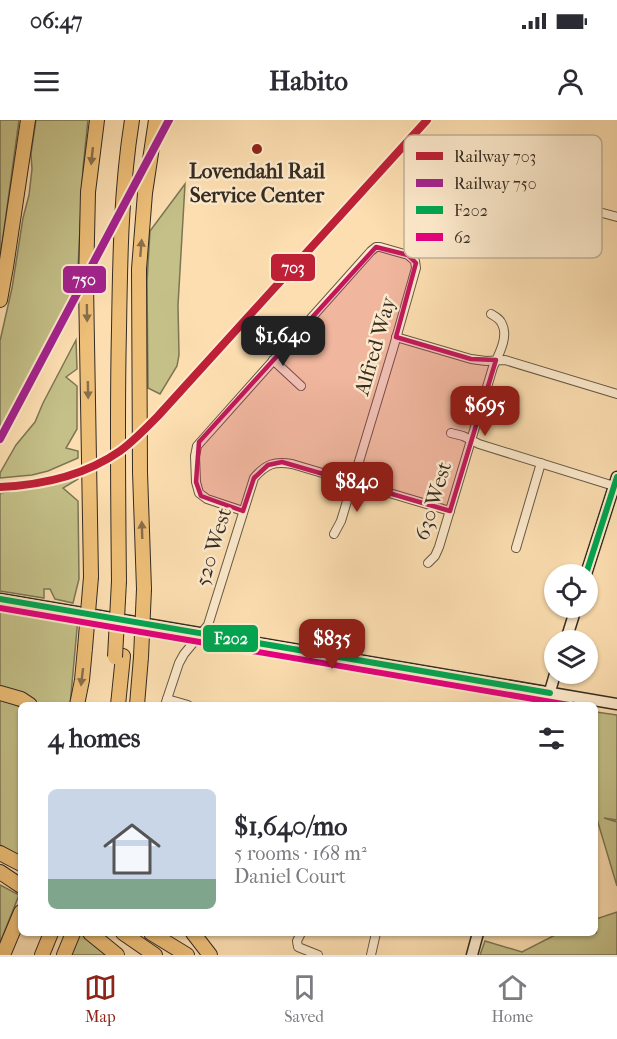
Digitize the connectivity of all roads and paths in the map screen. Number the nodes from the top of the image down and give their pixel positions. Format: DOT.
graph roads {
  1 [pos="28,120"];
  2 [pos="97,120"];
  3 [pos="132,120"];
  4 [pos="156,120"];
  5 [pos="602,214"];
  6 [pos="617,218"];
  7 [pos="404,254"];
  8 [pos="412,258"];
  9 [pos="0,300"];
  10 [pos="491,314"];
  11 [pos="119,329"];
  12 [pos="396,337"];
  13 [pos="273,360"];
  14 [pos="496,360"];
  15 [pos="301,386"];
  16 [pos="617,394"];
  17 [pos="451,433"];
  18 [pos="471,440"];
  19 [pos="541,463"];
  20 [pos="352,481"];
  21 [pos="616,483"];
  22 [pos="243,511"];
  23 [pos="450,511"];
  24 [pos="334,534"];
  25 [pos="516,548"];
  26 [pos="428,563"];
  27 [pos="589,564"];
  28 [pos="123,582"];
  29 [pos="0,599"];
  30 [pos="200,633"];
  31 [pos="119,657"];
  32 [pos="552,684"];
  33 [pos="0,693"];
  34 [pos="550,693"];
  35 [pos="26,702"];
  36 [pos="78,702"];
  37 [pos="110,702"];
  38 [pos="118,702"];
  39 [pos="137,702"];
  40 [pos="166,702"];
  41 [pos="547,702"];
  42 [pos="617,704"];
  43 [pos="0,853"];
  44 [pos="18,862"];
  45 [pos="0,871"];
  46 [pos="18,879"];
  47 [pos="18,884"];
  48 [pos="18,919"];
  49 [pos="50,936"];
  50 [pos="94,936"];
  51 [pos="127,936"];
  52 [pos="157,936"];
  53 [pos="195,936"];
  54 [pos="300,936"];
  55 [pos="375,936"];
  56 [pos="477,936"];
  57 [pos="72,937"];
  58 [pos="3,955"];
  59 [pos="42,955"];
  60 [pos="64,955"];
  61 [pos="117,955"];
  62 [pos="155,955"];
  63 [pos="186,955"];
  64 [pos="210,955"];
  65 [pos="318,955"];
  66 [pos="371,955"];
  67 [pos="472,955"];
  1 -- 9 [label="highway"];
  2 -- 36 [label="highway, one-way, bridge"];
  3 -- 11 [label="highway"];
  39 -- 4 [label="highway, one-way, bridge"];
  5 -- 6 [label="street"];
  7 -- 13 [label="street, Alfred Way"];
  8 -- 12 [label="street, Alfred Way"];
  10 -- 14 [label="street, 630 West"];
  11 -- 28 [label="highway"];
  11 -- 28 [label="highway"];
  12 -- 14 [label="street"];
  12 -- 20 [label="street, Alfred Way"];
  13 -- 15 [label="street"];
  13 -- 22 [label="street"];
  14 -- 16 [label="street"];
  14 -- 18 [label="street, 630 West"];
  17 -- 18 [label="street"];
  18 -- 19 [label="street"];
  18 -- 23 [label="street, 630 West"];
  19 -- 21 [label="street"];
  19 -- 25 [label="street"];
  20 -- 22 [label="street, 520 West"];
  20 -- 23 [label="street"];
  20 -- 24 [label="street, Alfred Way"];
  21 -- 27 [label="main road"];
  22 -- 30 [label="street, 520 West"];
  23 -- 26 [label="street, 630 West"];
  28 -- 31 [label="highway, bridge"];
  29 -- 30 [label="main road"];
  30 -- 34 [label="main road"];
  30 -- 40 [label="street, 520 West"];
  31 -- 37 [label="highway"];
  31 -- 38 [label="highway"];
  32 -- 34 [label="main road"];
  33 -- 35 [label="highway"];
  34 -- 41 [label="main road"];
  34 -- 42 [label="main road"];
  43 -- 44 [label="highway"];
  45 -- 46 [label="highway"];
  45 -- 47 [label="highway"];
  48 -- 58 [label="highway"];
  49 -- 59 [label="highway"];
  50 -- 61 [label="highway"];
  51 -- 62 [label="highway"];
  52 -- 63 [label="highway"];
  53 -- 64 [label="highway"];
  54 -- 65 [label="street"];
  55 -- 66 [label="street"];
  56 -- 67 [label="main road"];
  57 -- 60 [label="highway"];
}
